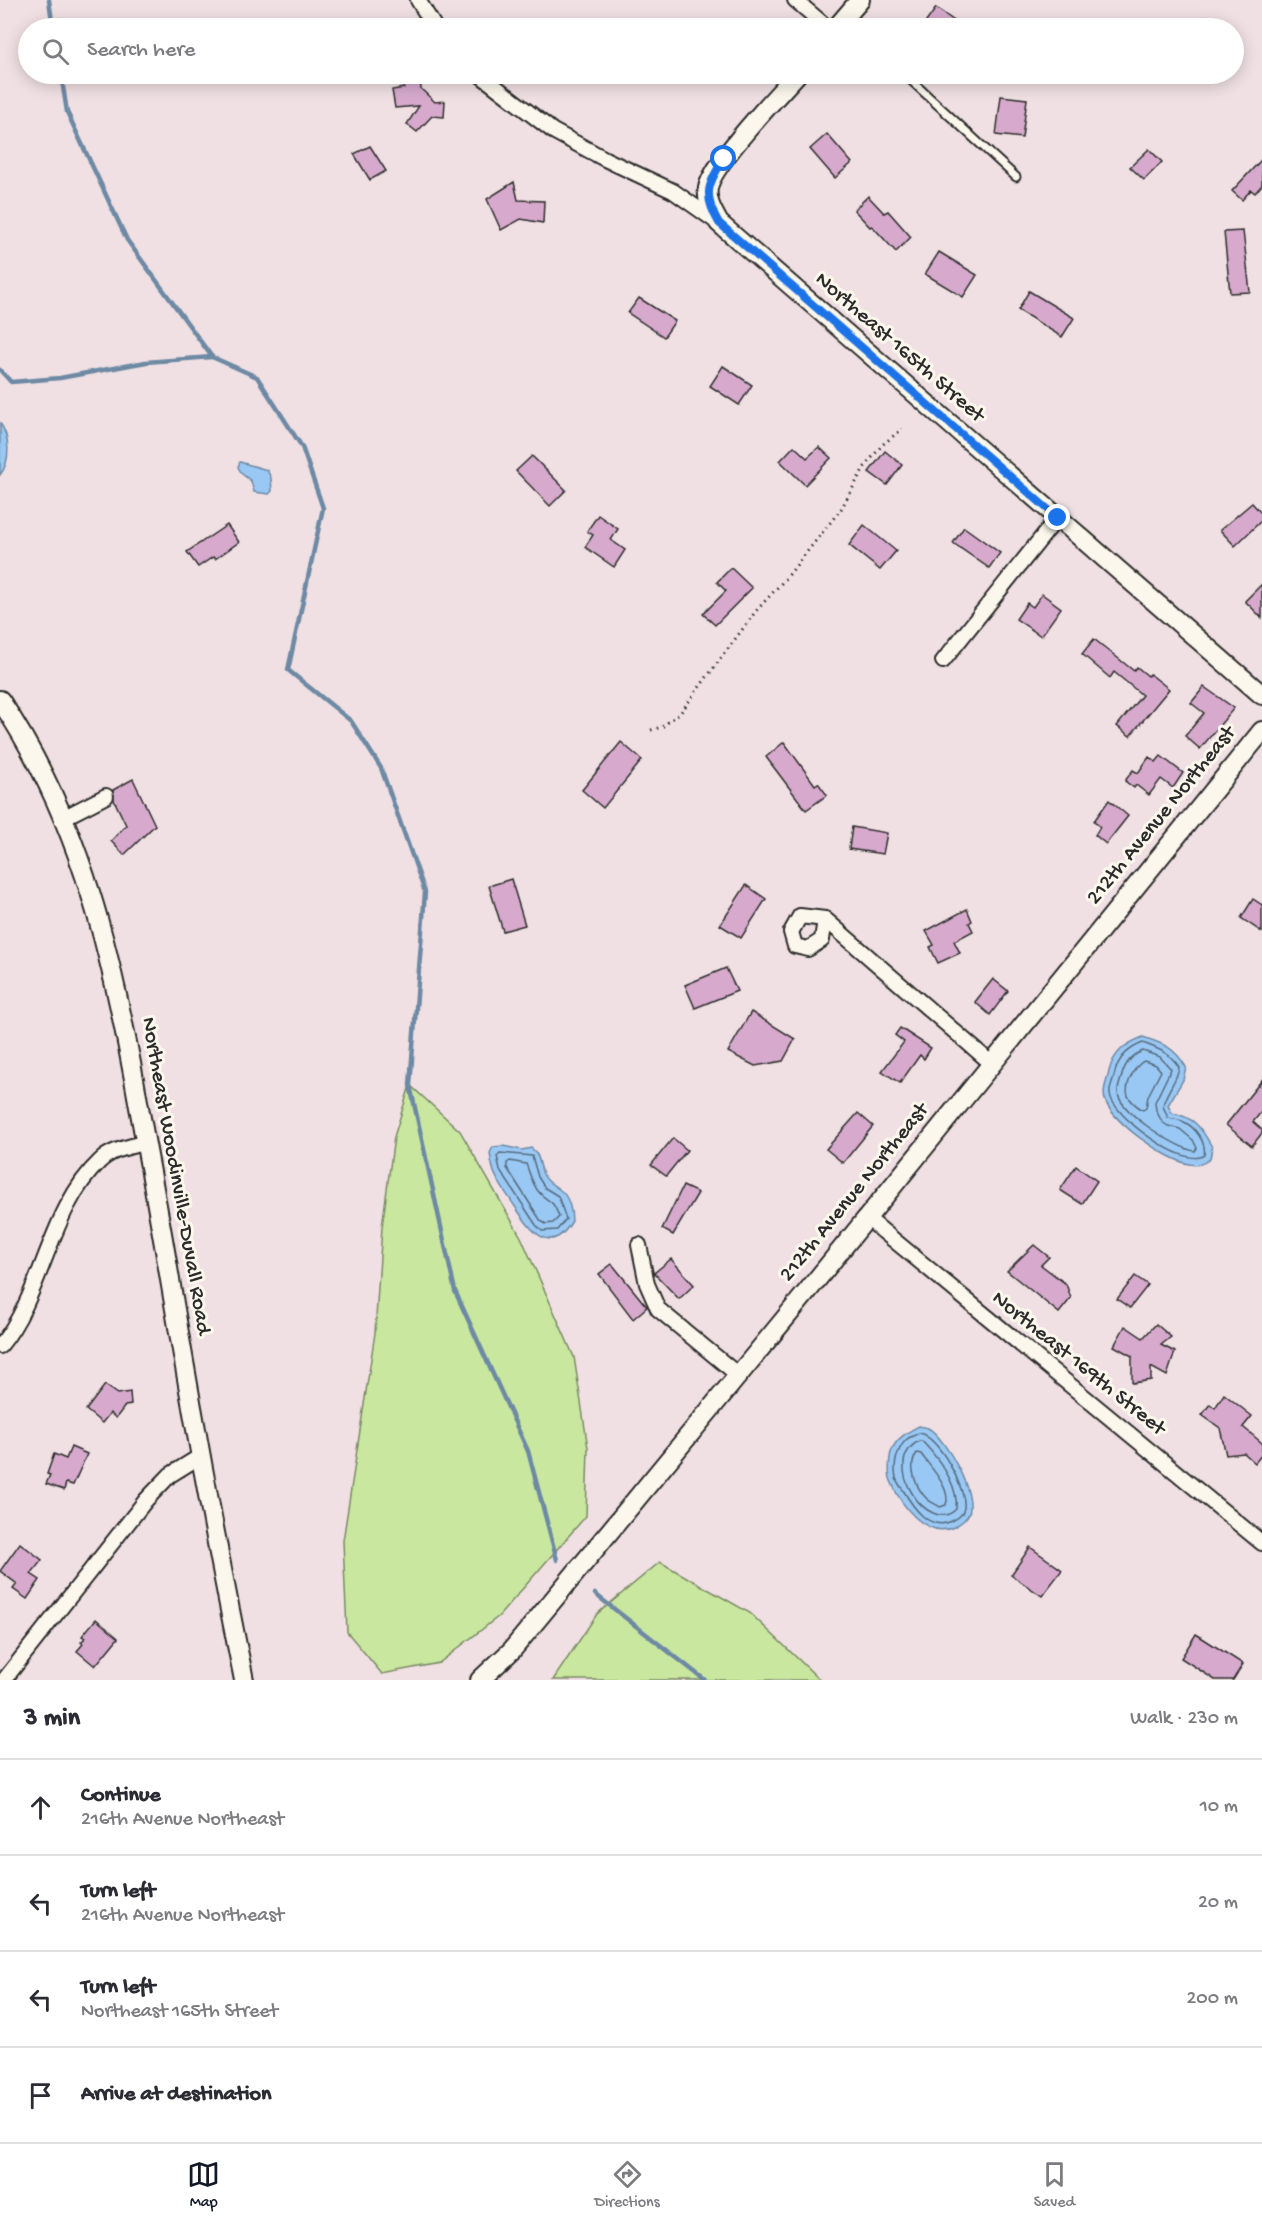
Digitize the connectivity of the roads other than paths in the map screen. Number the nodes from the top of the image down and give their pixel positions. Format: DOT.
graph roads {
  1 [pos="418,0"];
  2 [pos="795,0"];
  3 [pos="860,0"];
  4 [pos="429,18"];
  5 [pos="816,18"];
  6 [pos="849,18"];
  7 [pos="492,84"];
  8 [pos="788,84"];
  9 [pos="915,84"];
  10 [pos="1016,177"];
  11 [pos="719,223"];
  12 [pos="1058,518"];
  13 [pos="943,661"];
  14 [pos="1262,695"];
  15 [pos="0,700"];
  16 [pos="1262,731"];
  17 [pos="106,796"];
  18 [pos="63,818"];
  19 [pos="825,919"];
  20 [pos="991,1063"];
  21 [pos="146,1142"];
  22 [pos="867,1218"];
  23 [pos="639,1245"];
  24 [pos="0,1346"];
  25 [pos="738,1375"];
  26 [pos="199,1457"];
  27 [pos="1262,1543"];
  28 [pos="4,1680"];
  29 [pos="244,1680"];
  30 [pos="480,1680"];
  1 -- 4 [label="street"];
  2 -- 5 [label="street"];
  3 -- 6 [label="street"];
  7 -- 11 [label="street, Northeast 165th Street"];
  8 -- 11 [label="street"];
  9 -- 10 [label="lane"];
  11 -- 12 [label="street, Northeast 165th Street"];
  12 -- 13 [label="street"];
  12 -- 14 [label="street, Northeast 165th Street"];
  15 -- 18 [label="street, Northeast Woodinville-Duvall Road"];
  16 -- 20 [label="street, 212th Avenue Northeast"];
  17 -- 18 [label="street"];
  18 -- 21 [label="street, Northeast Woodinville-Duvall Road"];
  19 -- 20 [label="street"];
  20 -- 22 [label="street, 212th Avenue Northeast"];
  21 -- 24 [label="street"];
  21 -- 26 [label="street, Northeast Woodinville-Duvall Road"];
  22 -- 25 [label="street, 212th Avenue Northeast"];
  22 -- 27 [label="street, Northeast 169th Street"];
  23 -- 25 [label="street"];
  25 -- 30 [label="street, 212th Avenue Northeast"];
  26 -- 28 [label="street"];
  26 -- 29 [label="street, Northeast Woodinville-Duvall Road"];
}
